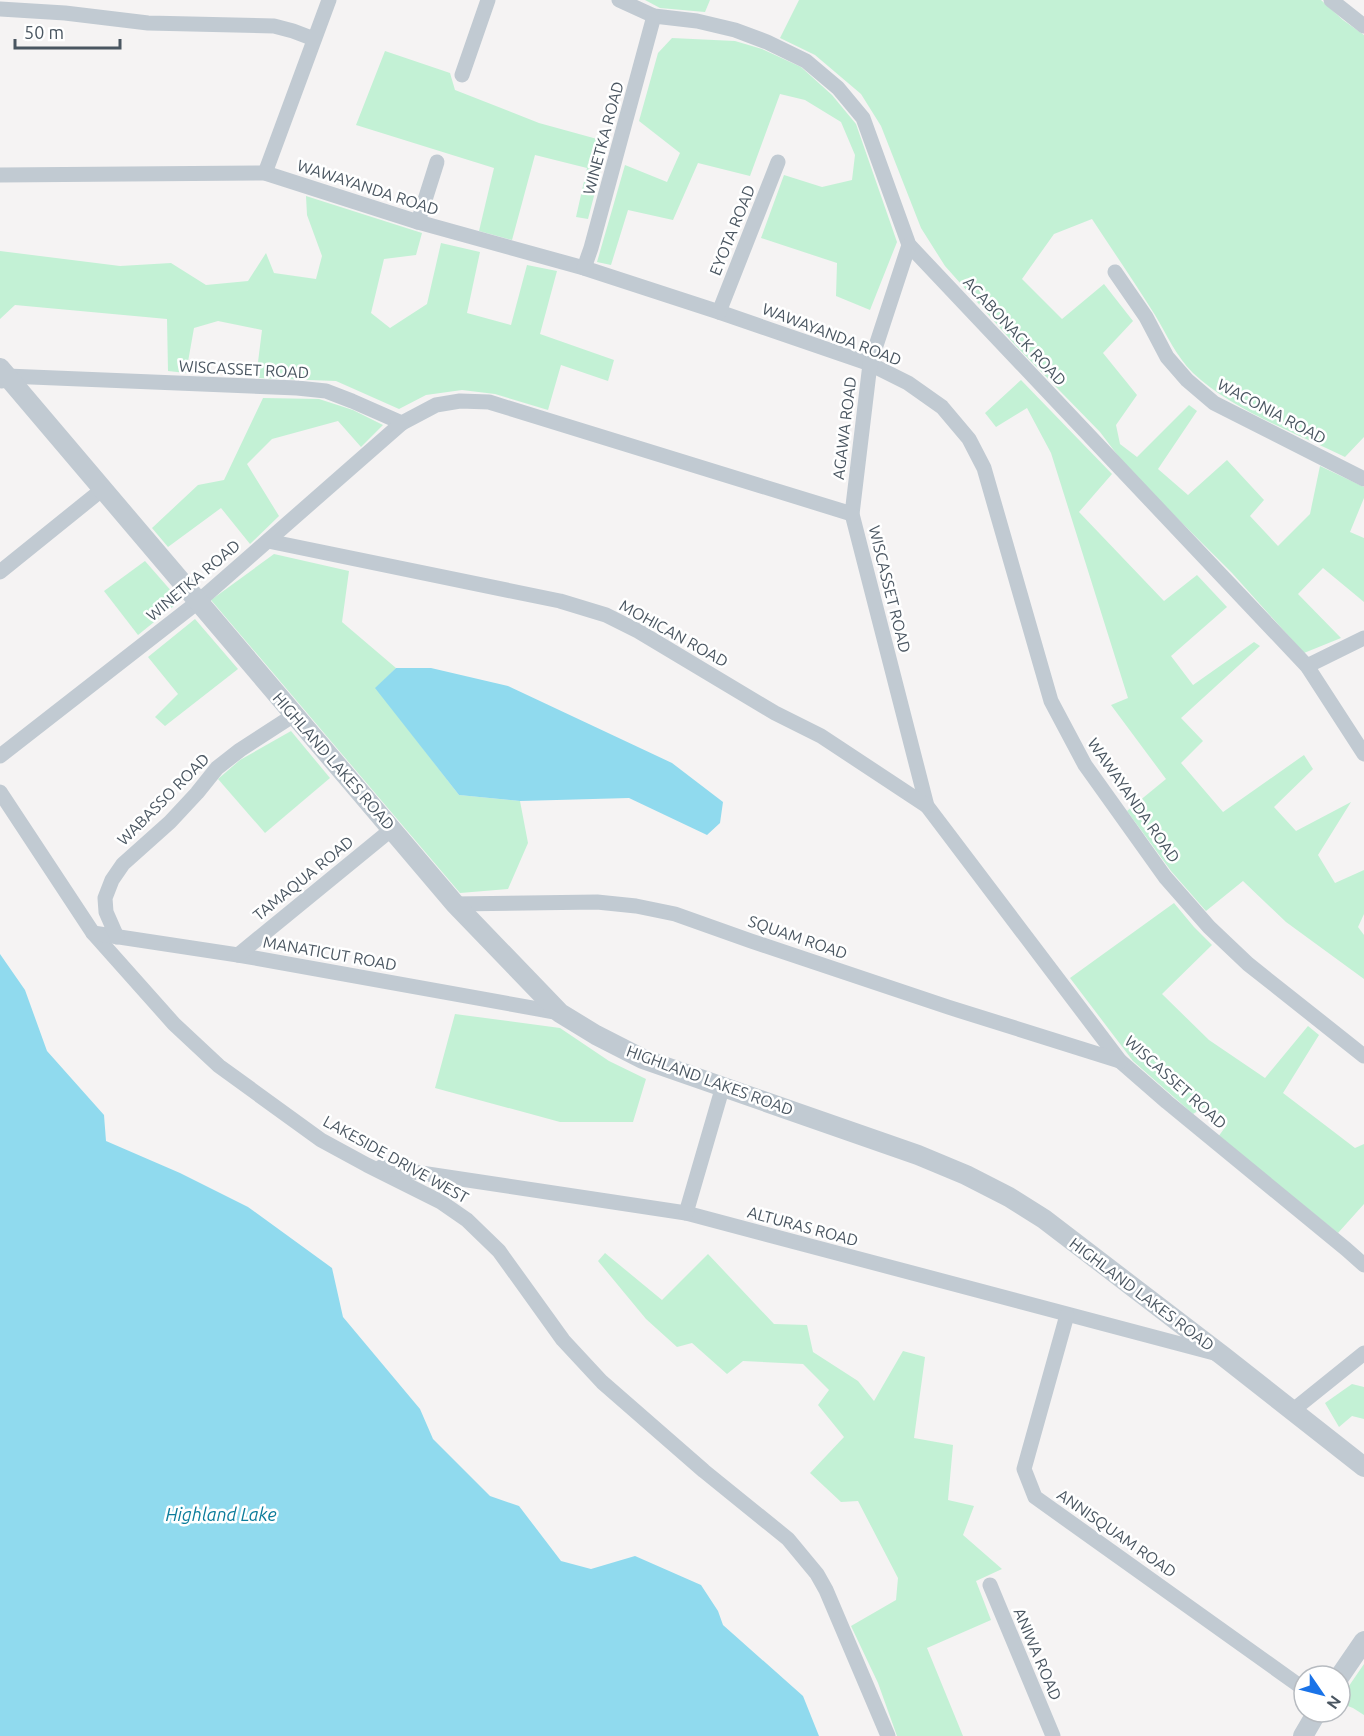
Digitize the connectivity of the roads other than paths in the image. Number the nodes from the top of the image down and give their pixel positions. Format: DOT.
graph roads {
  1 [pos="329,0"];
  2 [pos="488,0"];
  3 [pos="618,0"];
  4 [pos="1331,0"];
  5 [pos="66,6"];
  6 [pos="0,9"];
  7 [pos="654,16"];
  8 [pos="1364,26"];
  9 [pos="315,39"];
  10 [pos="462,75"];
  11 [pos="437,162"];
  12 [pos="778,162"];
  13 [pos="265,173"];
  14 [pos="0,175"];
  15 [pos="418,222"];
  16 [pos="909,245"];
  17 [pos="584,268"];
  18 [pos="1115,272"];
  19 [pos="719,312"];
  20 [pos="870,364"];
  21 [pos="2,376"];
  22 [pos="402,423"];
  23 [pos="1364,479"];
  24 [pos="104,489"];
  25 [pos="852,513"];
  26 [pos="268,541"];
  27 [pos="0,572"];
  28 [pos="199,601"];
  29 [pos="1364,638"];
  30 [pos="1307,666"];
  31 [pos="294,715"];
  32 [pos="1364,754"];
  33 [pos="0,756"];
  34 [pos="0,792"];
  35 [pos="927,806"];
  36 [pos="392,829"];
  37 [pos="455,904"];
  38 [pos="93,933"];
  39 [pos="117,937"];
  40 [pos="238,955"];
  41 [pos="560,1013"];
  42 [pos="1364,1056"];
  43 [pos="1120,1060"];
  44 [pos="723,1086"];
  45 [pos="367,1165"];
  46 [pos="686,1214"];
  47 [pos="1364,1265"];
  48 [pos="1066,1315"];
  49 [pos="1364,1353"];
  50 [pos="1223,1356"];
  51 [pos="1292,1411"];
  52 [pos="1364,1467"];
  53 [pos="990,1585"];
  54 [pos="1364,1641"];
  55 [pos="1348,1664"];
  56 [pos="1292,1680"];
  57 [pos="888,1736"];
  58 [pos="1053,1736"];
  1 -- 9 [label="street"];
  2 -- 10 [label="street"];
  3 -- 7 [label="street, ACABONACK ROAD"];
  4 -- 8 [label="street"];
  5 -- 6 [label="street"];
  5 -- 9 [label="street"];
  7 -- 16 [label="street, ACABONACK ROAD"];
  7 -- 17 [label="street, WINETKA ROAD"];
  9 -- 13 [label="street"];
  11 -- 15 [label="street"];
  12 -- 19 [label="street, EYOTA ROAD"];
  13 -- 14 [label="street, WAWAYANDA ROAD"];
  13 -- 15 [label="street, WAWAYANDA ROAD"];
  15 -- 17 [label="street, WAWAYANDA ROAD"];
  16 -- 20 [label="street, AGAWA ROAD"];
  16 -- 30 [label="street, ACABONACK ROAD"];
  17 -- 19 [label="street, WAWAYANDA ROAD"];
  18 -- 23 [label="street, WACONIA ROAD"];
  19 -- 20 [label="street, WAWAYANDA ROAD"];
  20 -- 25 [label="street, AGAWA ROAD"];
  20 -- 42 [label="street, WAWAYANDA ROAD"];
  21 -- 22 [label="street, WISCASSET ROAD"];
  21 -- 24 [label="street, HIGHLAND LAKES ROAD"];
  22 -- 25 [label="street, WISCASSET ROAD"];
  22 -- 26 [label="street, WINETKA ROAD"];
  24 -- 27 [label="street"];
  24 -- 28 [label="street, HIGHLAND LAKES ROAD"];
  25 -- 35 [label="street, WISCASSET ROAD"];
  26 -- 28 [label="street, WINETKA ROAD"];
  26 -- 35 [label="street, MOHICAN ROAD"];
  28 -- 31 [label="street, HIGHLAND LAKES ROAD"];
  28 -- 33 [label="street, WINETKA ROAD"];
  29 -- 30 [label="street"];
  30 -- 32 [label="street, ACABONACK ROAD"];
  31 -- 36 [label="street, HIGHLAND LAKES ROAD"];
  31 -- 39 [label="street, WABASSO ROAD"];
  34 -- 38 [label="street, LAKESIDE DRIVE WEST"];
  35 -- 43 [label="street, WISCASSET ROAD"];
  36 -- 37 [label="street, HIGHLAND LAKES ROAD"];
  36 -- 40 [label="street, TAMAQUA ROAD"];
  37 -- 41 [label="street, HIGHLAND LAKES ROAD"];
  37 -- 43 [label="street, SQUAM ROAD"];
  38 -- 39 [label="street, MANATICUT ROAD"];
  38 -- 45 [label="street, LAKESIDE DRIVE WEST"];
  39 -- 40 [label="street, MANATICUT ROAD"];
  40 -- 41 [label="street, MANATICUT ROAD"];
  41 -- 44 [label="street, HIGHLAND LAKES ROAD"];
  43 -- 47 [label="street, WISCASSET ROAD"];
  44 -- 46 [label="street"];
  44 -- 50 [label="street, HIGHLAND LAKES ROAD"];
  45 -- 46 [label="street, ALTURAS ROAD"];
  45 -- 57 [label="street, LAKESIDE DRIVE WEST"];
  46 -- 48 [label="street, ALTURAS ROAD"];
  48 -- 50 [label="street, ALTURAS ROAD"];
  48 -- 56 [label="street, ANNISQUAM ROAD"];
  49 -- 51 [label="street"];
  50 -- 51 [label="street, HIGHLAND LAKES ROAD"];
  51 -- 52 [label="street, HIGHLAND LAKES ROAD"];
  53 -- 58 [label="street, ANIWA ROAD"];
  54 -- 55 [label="street"];
}
